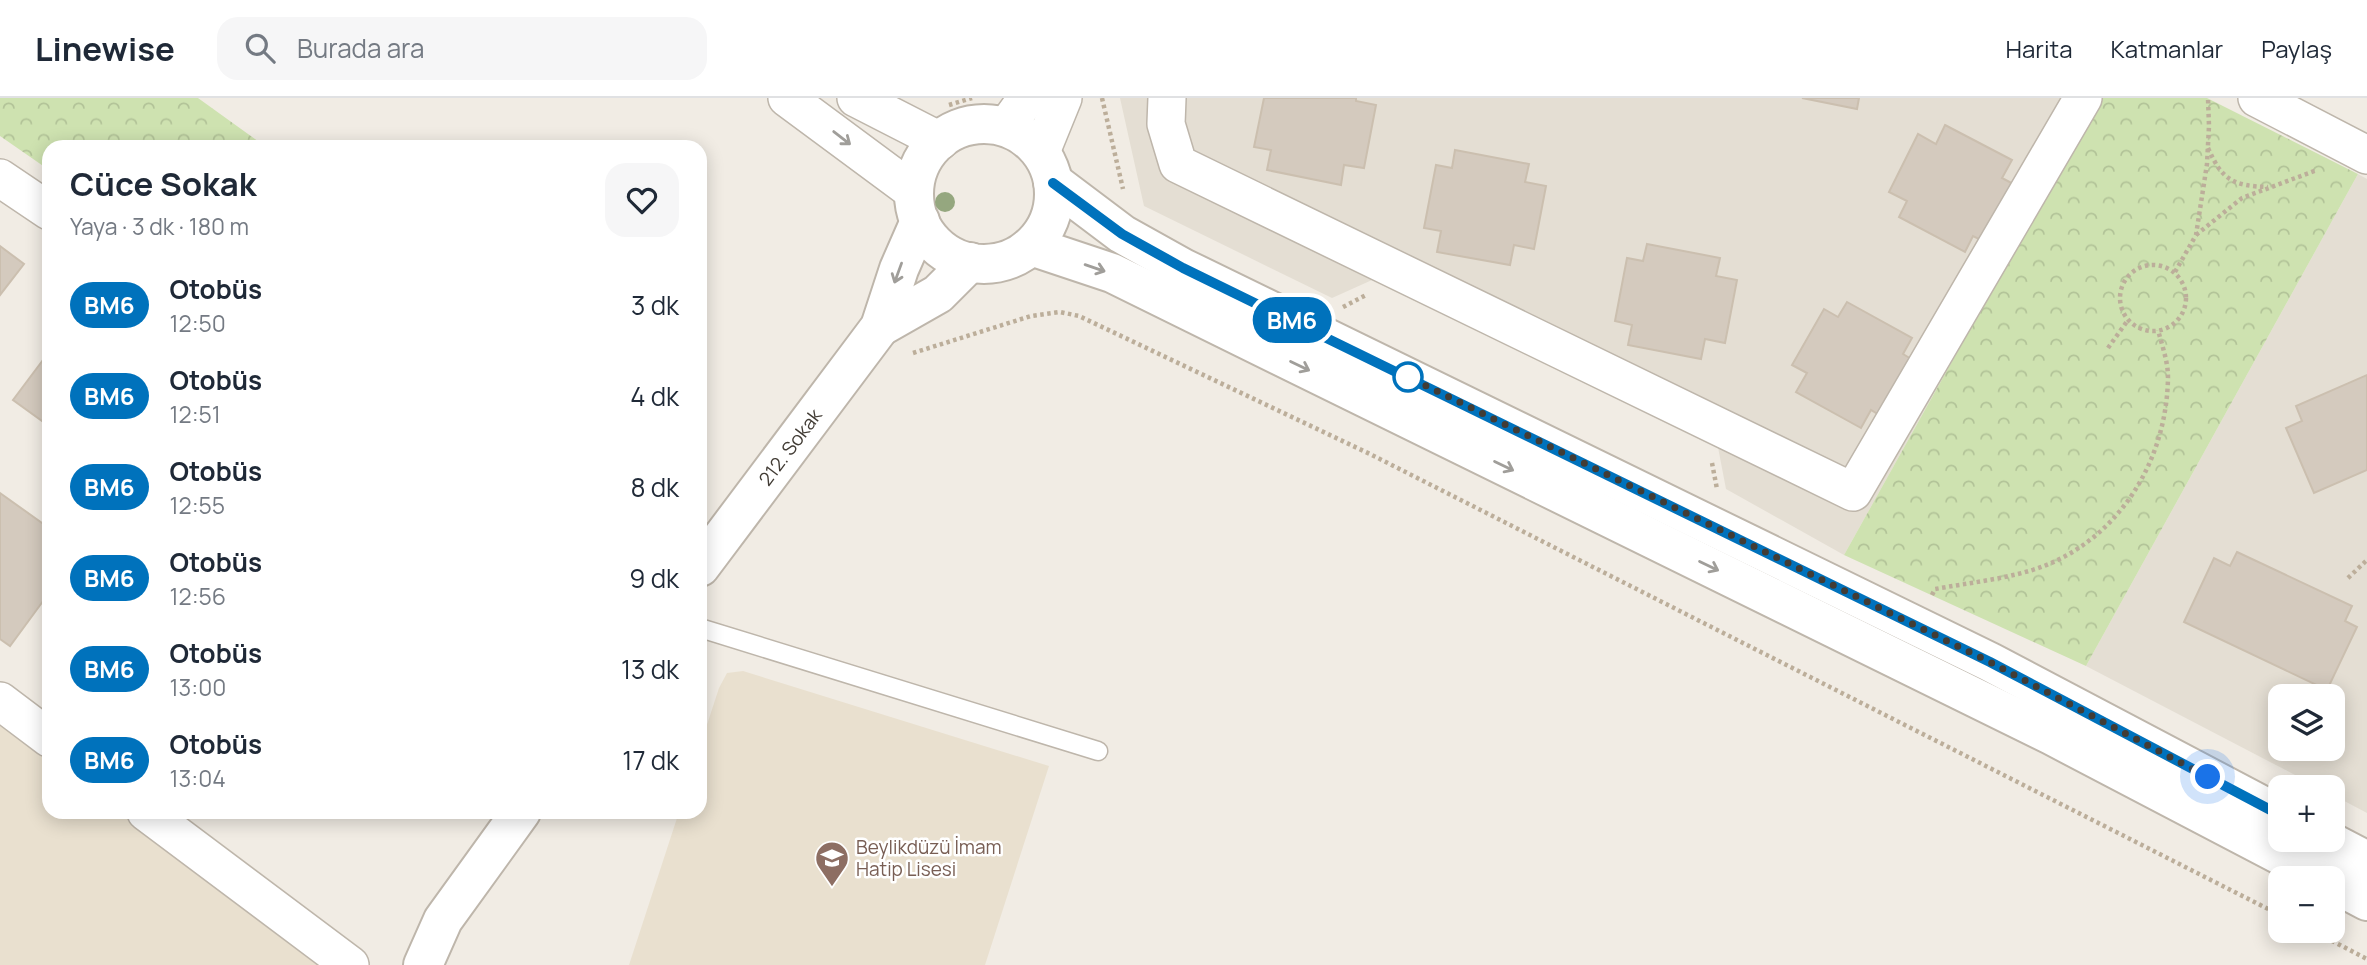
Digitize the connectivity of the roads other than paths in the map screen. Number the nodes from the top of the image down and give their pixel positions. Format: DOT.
graph roads {
  1 [pos="787,98"];
  2 [pos="856,98"];
  3 [pos="1063,98"];
  4 [pos="1167,98"];
  5 [pos="2083,98"];
  6 [pos="2257,98"];
  7 [pos="1017,113"];
  8 [pos="940,141"];
  9 [pos="2367,155"];
  10 [pos="1047,167"];
  11 [pos="0,178"];
  12 [pos="42,206"];
  13 [pos="917,206"];
  14 [pos="1031,246"];
  15 [pos="970,262"];
  16 [pos="891,342"];
  17 [pos="707,559"];
  18 [pos="707,630"];
  19 [pos="0,701"];
  20 [pos="42,733"];
  21 [pos="1098,751"];
  22 [pos="2268,809"];
  23 [pos="155,819"];
  24 [pos="516,819"];
  25 [pos="2345,849"];
  26 [pos="2367,861"];
  27 [pos="2301,866"];
  28 [pos="2345,889"];
  29 [pos="2367,901"];
  30 [pos="350,965"];
  31 [pos="423,965"];
  1 -- 13 [label="street, one-way"];
  2 -- 8 [label="street"];
  3 -- 10 [label="street"];
  4 -- 5 [label="street"];
  6 -- 9 [label="street"];
  7 -- 8 [label="street"];
  7 -- 10 [label="street"];
  8 -- 13 [label="street"];
  10 -- 14 [label="street"];
  10 -- 22 [label="street"];
  11 -- 12 [label="street"];
  13 -- 15 [label="street"];
  13 -- 16 [label="street, one-way"];
  14 -- 15 [label="street"];
  14 -- 27 [label="street, one-way"];
  15 -- 16 [label="street"];
  16 -- 17 [label="street, 212. Sokak"];
  18 -- 21 [label="lane"];
  19 -- 20 [label="street"];
  23 -- 30 [label="street"];
  24 -- 31 [label="street"];
  25 -- 26 [label="street"];
  28 -- 29 [label="street"];
}
